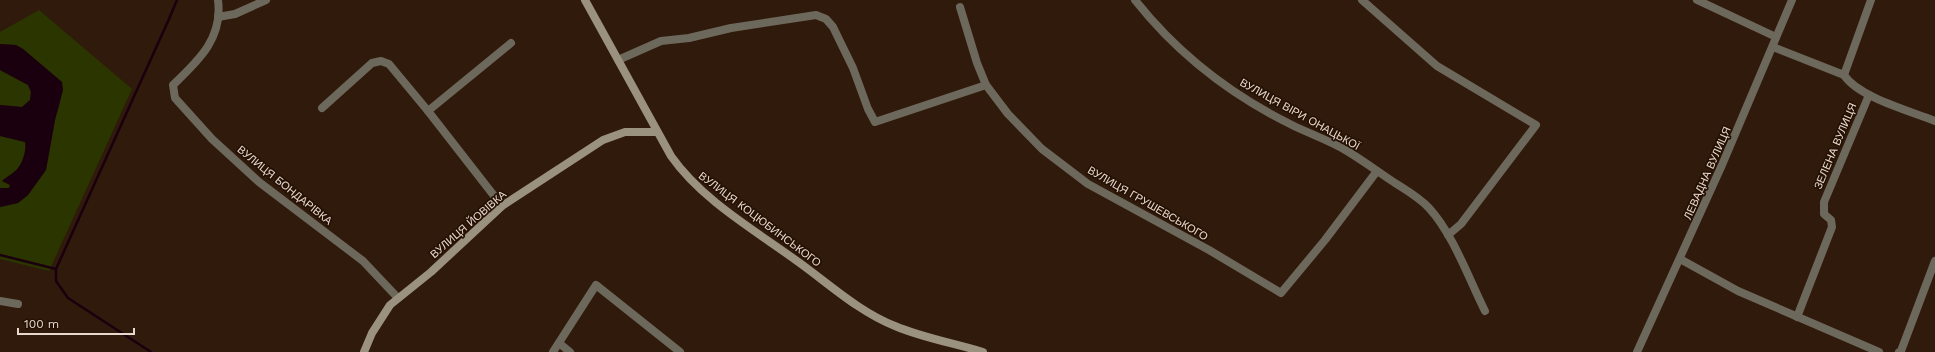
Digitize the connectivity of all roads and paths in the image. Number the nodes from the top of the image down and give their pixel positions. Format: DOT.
graph roads {
  1 [pos="218,0"];
  2 [pos="266,0"];
  3 [pos="585,0"];
  4 [pos="1134,0"];
  5 [pos="1362,0"];
  6 [pos="1697,0"];
  7 [pos="1792,0"];
  8 [pos="1871,0"];
  9 [pos="960,7"];
  10 [pos="218,17"];
  11 [pos="1776,38"];
  12 [pos="511,43"];
  13 [pos="1773,47"];
  14 [pos="618,60"];
  15 [pos="1844,75"];
  16 [pos="986,84"];
  17 [pos="1869,95"];
  18 [pos="322,108"];
  19 [pos="428,111"];
  20 [pos="1935,121"];
  21 [pos="657,132"];
  22 [pos="1377,171"];
  23 [pos="502,206"];
  24 [pos="1448,235"];
  25 [pos="1680,259"];
  26 [pos="1935,261"];
  27 [pos="398,298"];
  28 [pos="0,301"];
  29 [pos="18,304"];
  30 [pos="1485,311"];
  31 [pos="1797,317"];
  32 [pos="559,343"];
  33 [pos="973,351"];
  34 [pos="364,352"];
  35 [pos="553,352"];
  36 [pos="570,352"];
  37 [pos="680,352"];
  38 [pos="983,352"];
  39 [pos="1637,352"];
  40 [pos="1879,352"];
  41 [pos="1899,352"];
  1 -- 10 [label="street, ВУЛИЦЯ БОНДАРІВКА"];
  2 -- 10 [label="street"];
  3 -- 14 [label="street, ВУЛИЦЯ КОЦЮБИНСЬКОГО"];
  4 -- 22 [label="street, ВУЛИЦЯ ВІРИ ОНАЦЬКОЇ"];
  5 -- 24 [label="street"];
  6 -- 11 [label="street"];
  7 -- 11 [label="street, ЛЕВАДНА ВУЛИЦЯ"];
  8 -- 15 [label="street"];
  9 -- 16 [label="street"];
  10 -- 27 [label="street, ВУЛИЦЯ БОНДАРІВКА"];
  11 -- 13 [label="street, ЛЕВАДНА ВУЛИЦЯ"];
  12 -- 19 [label="street"];
  13 -- 15 [label="street"];
  13 -- 25 [label="street, ЛЕВАДНА ВУЛИЦЯ"];
  14 -- 16 [label="street"];
  14 -- 21 [label="street, ВУЛИЦЯ КОЦЮБИНСЬКОГО"];
  15 -- 17 [label="street"];
  16 -- 22 [label="street, ВУЛИЦЯ ГРУШЕВСЬКОГО"];
  17 -- 20 [label="street"];
  17 -- 31 [label="street, ЗЕЛЕНА ВУЛИЦЯ"];
  18 -- 19 [label="street"];
  19 -- 23 [label="street"];
  21 -- 23 [label="street, ВУЛИЦЯ ЙОВІВКА"];
  21 -- 33 [label="street, ВУЛИЦЯ КОЦЮБИНСЬКОГО"];
  22 -- 24 [label="street, ВУЛИЦЯ ВІРИ ОНАЦЬКОЇ"];
  23 -- 27 [label="street, ВУЛИЦЯ ЙОВІВКА"];
  24 -- 30 [label="street, ВУЛИЦЯ ВІРИ ОНАЦЬКОЇ"];
  25 -- 31 [label="street"];
  25 -- 39 [label="street, ЛЕВАДНА ВУЛИЦЯ"];
  26 -- 41 [label="street"];
  27 -- 34 [label="street, ВУЛИЦЯ ЙОВІВКА"];
  28 -- 29 [label="street"];
  31 -- 40 [label="street"];
  32 -- 35 [label="street"];
  32 -- 36 [label="street"];
  32 -- 37 [label="street"];
  33 -- 38 [label="street, ВУЛИЦЯ КОЦЮБИНСЬКОГО"];
}
